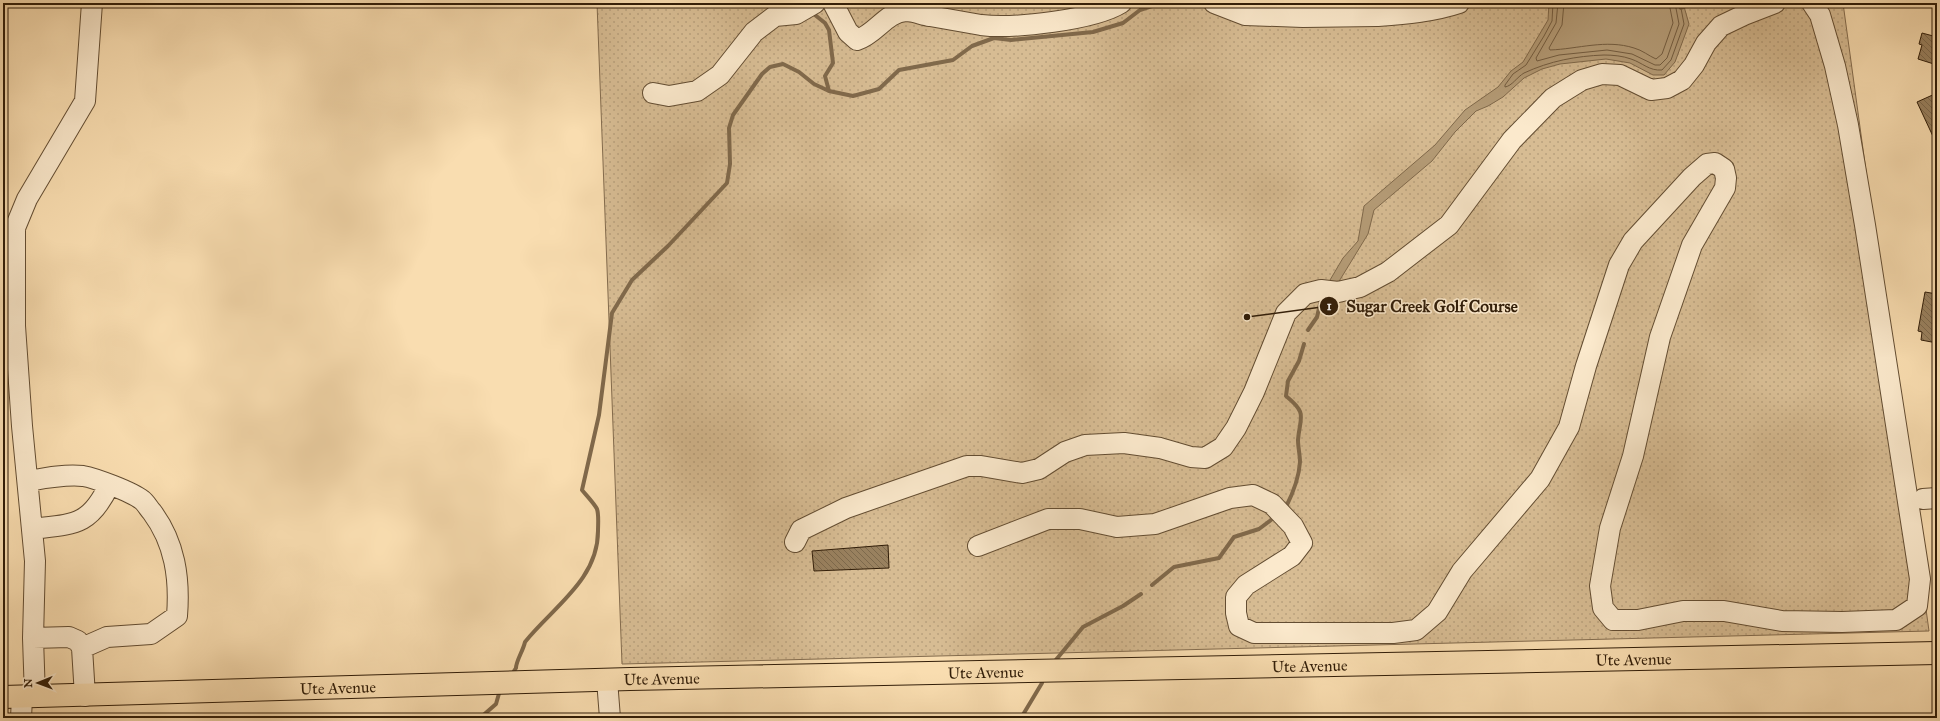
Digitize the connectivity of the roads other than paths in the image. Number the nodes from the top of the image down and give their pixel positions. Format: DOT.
graph roads {
  1 [pos="92,3"];
  2 [pos="815,3"];
  3 [pos="833,3"];
  4 [pos="1121,3"];
  5 [pos="1214,3"];
  6 [pos="1459,3"];
  7 [pos="1775,3"];
  8 [pos="1812,3"];
  9 [pos="1381,10"];
  10 [pos="653,93"];
  11 [pos="28,481"];
  12 [pos="109,485"];
  13 [pos="32,529"];
  14 [pos="795,542"];
  15 [pos="978,546"];
  16 [pos="33,638"];
  17 [pos="82,648"];
  18 [pos="1937,653"];
  19 [pos="608,680"];
  20 [pos="85,696"];
  21 [pos="20,702"];
  22 [pos="610,718"];
  1 -- 11 [label="lane"];
  2 -- 10 [label="lane"];
  3 -- 4 [label="lane"];
  5 -- 9 [label="lane"];
  6 -- 9 [label="lane"];
  7 -- 14 [label="lane"];
  8 -- 15 [label="lane"];
  11 -- 12 [label="lane"];
  11 -- 13 [label="lane"];
  12 -- 13 [label="lane"];
  12 -- 17 [label="lane"];
  13 -- 16 [label="lane"];
  16 -- 17 [label="lane"];
  16 -- 21 [label="lane"];
  17 -- 20 [label="lane"];
  18 -- 19 [label="main road, Ute Avenue"];
  19 -- 20 [label="main road, Ute Avenue"];
  19 -- 22 [label="lane"];
  20 -- 21 [label="main road, Ute Avenue"];
}
